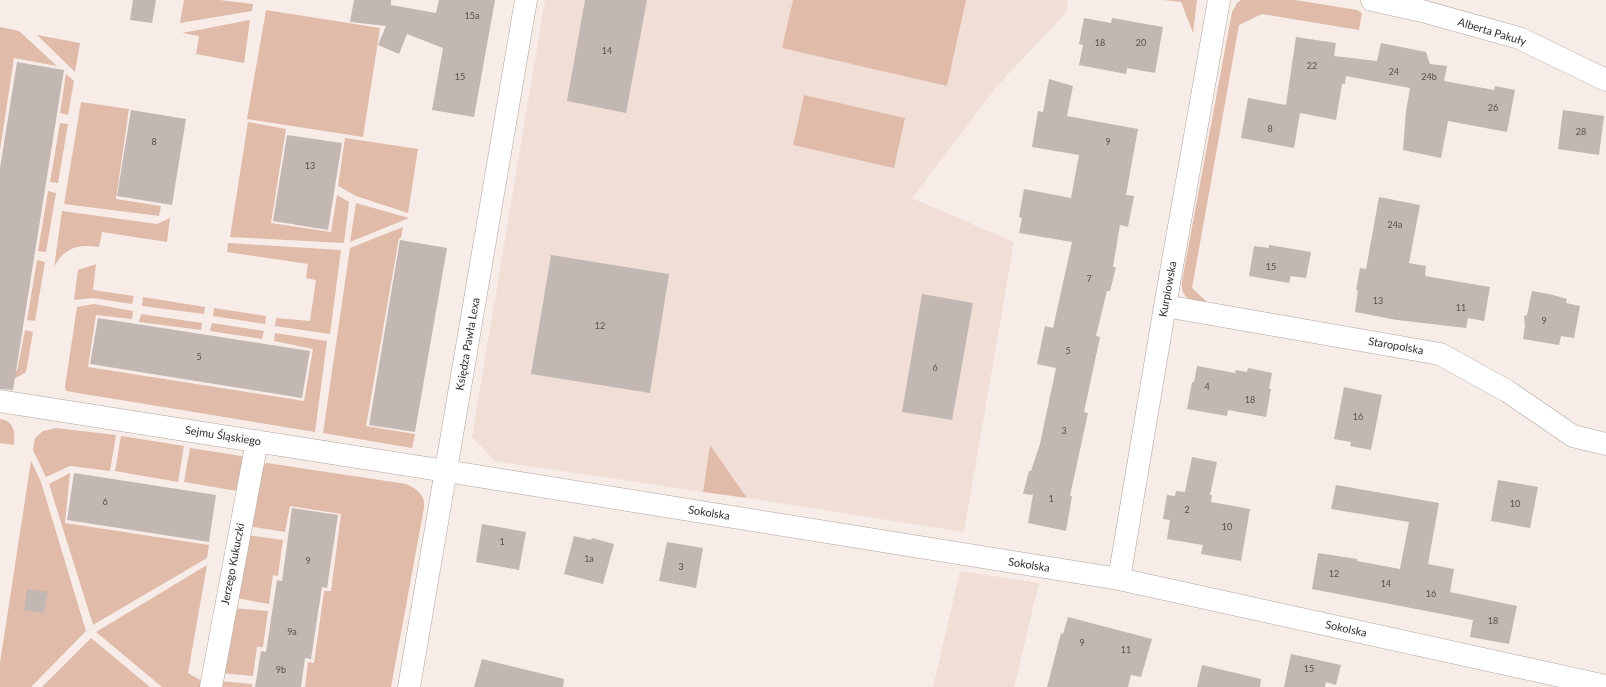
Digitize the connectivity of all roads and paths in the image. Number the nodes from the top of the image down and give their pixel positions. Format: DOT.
graph roads {
  1 [pos="526,0"];
  2 [pos="1219,0"];
  3 [pos="1372,0"];
  4 [pos="1606,80"];
  5 [pos="1165,306"];
  6 [pos="0,401"];
  7 [pos="257,441"];
  8 [pos="1606,444"];
  9 [pos="446,471"];
  10 [pos="1119,580"];
  11 [pos="1606,686"];
  12 [pos="210,687"];
  13 [pos="409,687"];
  1 -- 9 [label="street, Księdza Pawła Lexa"];
  2 -- 5 [label="street, Kurpiowska"];
  3 -- 4 [label="street, Alberta Pakuły"];
  5 -- 8 [label="street, Staropolska"];
  5 -- 10 [label="street, Kurpiowska"];
  6 -- 7 [label="street, Sejmu Śląskiego"];
  7 -- 9 [label="street, Sejmu Śląskiego"];
  7 -- 12 [label="street, Jerzego Kukuczki"];
  9 -- 10 [label="street, Sokolska"];
  9 -- 13 [label="street, Księdza Pawła Lexa"];
  10 -- 11 [label="street, Sokolska"];
}
